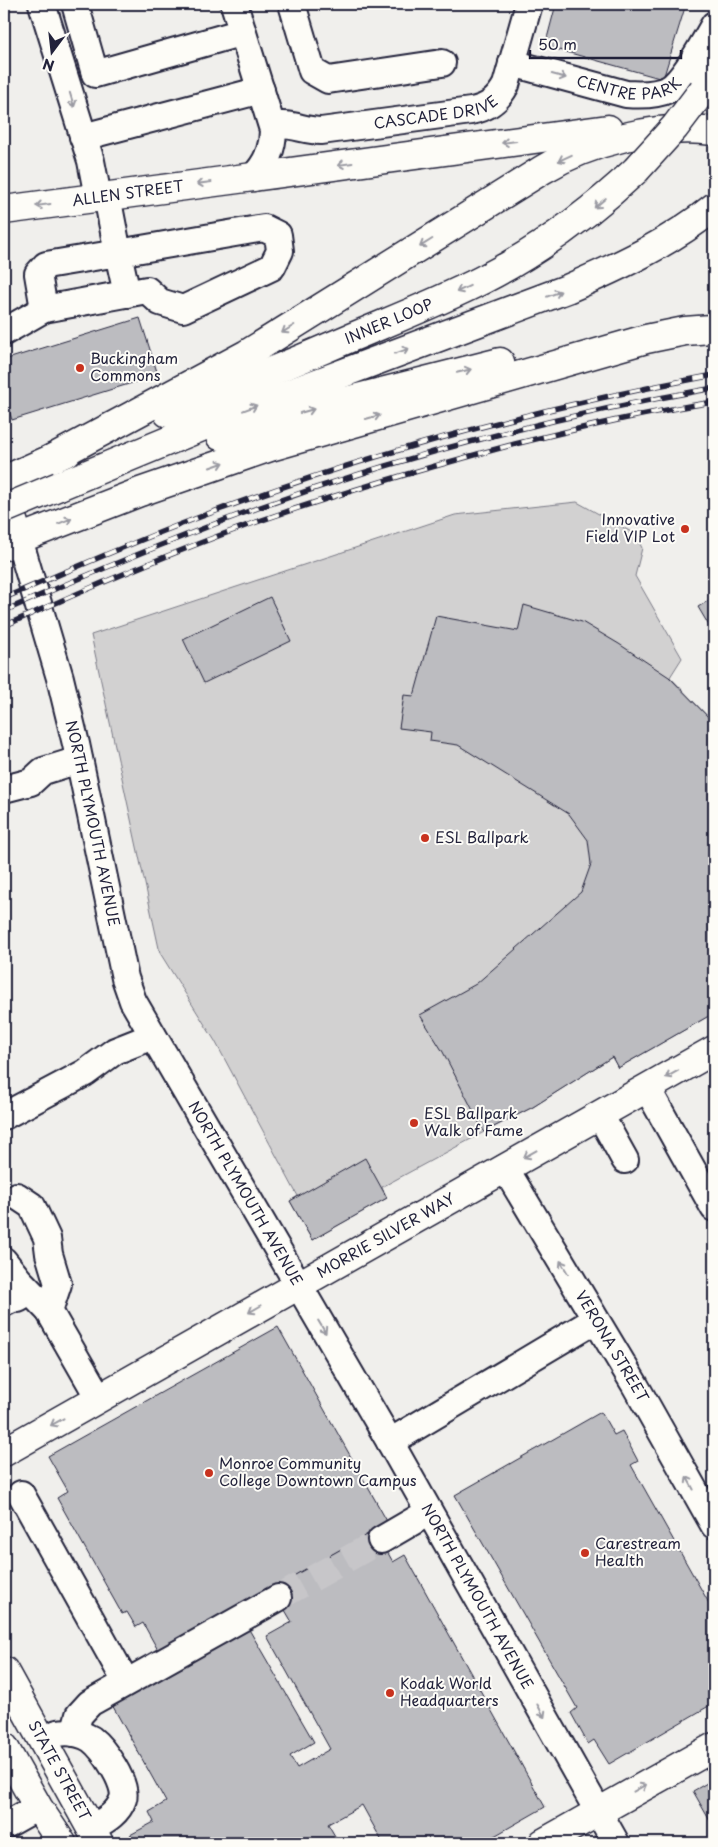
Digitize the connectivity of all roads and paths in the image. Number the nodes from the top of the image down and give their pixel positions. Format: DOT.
graph roads {
  1 [pos="42,4"];
  2 [pos="75,4"];
  3 [pos="234,4"];
  4 [pos="292,4"];
  5 [pos="529,4"];
  6 [pos="714,24"];
  7 [pos="243,32"];
  8 [pos="442,63"];
  9 [pos="512,63"];
  10 [pos="709,82"];
  11 [pos="261,90"];
  12 [pos="273,126"];
  13 [pos="714,131"];
  14 [pos="83,137"];
  15 [pos="253,177"];
  16 [pos="102,197"];
  17 [pos="714,208"];
  18 [pos="4,210"];
  19 [pos="118,253"];
  20 [pos="127,294"];
  21 [pos="44,309"];
  22 [pos="713,329"];
  23 [pos="4,332"];
  24 [pos="51,459"];
  25 [pos="4,480"];
  26 [pos="59,486"];
  27 [pos="4,493"];
  28 [pos="4,509"];
  29 [pos="12,542"];
  30 [pos="79,760"];
  31 [pos="43,771"];
  32 [pos="4,772"];
  33 [pos="4,789"];
  34 [pos="153,1036"];
  35 [pos="714,1050"];
  36 [pos="647,1088"];
  37 [pos="600,1115"];
  38 [pos="4,1116"];
  39 [pos="625,1160"];
  40 [pos="505,1168"];
  41 [pos="714,1208"];
  42 [pos="49,1254"];
  43 [pos="4,1257"];
  44 [pos="297,1284"];
  45 [pos="14,1302"];
  46 [pos="49,1311"];
  47 [pos="596,1320"];
  48 [pos="99,1398"];
  49 [pos="390,1442"];
  50 [pos="4,1452"];
  51 [pos="22,1494"];
  52 [pos="430,1512"];
  53 [pos="714,1525"];
  54 [pos="381,1540"];
  55 [pos="278,1598"];
  56 [pos="4,1671"];
  57 [pos="126,1682"];
  58 [pos="74,1732"];
  59 [pos="42,1739"];
  60 [pos="4,1747"];
  61 [pos="714,1747"];
  62 [pos="38,1807"];
  63 [pos="598,1812"];
  64 [pos="4,1826"];
  65 [pos="96,1836"];
  66 [pos="62,1843"];
  67 [pos="543,1843"];
  68 [pos="616,1843"];
  1 -- 14 [label="street, one-way"];
  2 -- 7 [label="street"];
  3 -- 7 [label="street"];
  4 -- 8 [label="street"];
  5 -- 9 [label="street, CASCADE DRIVE"];
  9 -- 6 [label="street, CENTRE PARK, one-way"];
  7 -- 11 [label="street"];
  9 -- 12 [label="street, CASCADE DRIVE"];
  10 -- 24 [label="main road, INNER LOOP, one-way, bridge"];
  11 -- 12 [label="street"];
  11 -- 14 [label="street"];
  12 -- 15 [label="street"];
  13 -- 15 [label="main road, ALLEN STREET, one-way"];
  13 -- 24 [label="main road, one-way"];
  14 -- 16 [label="street"];
  15 -- 16 [label="main road, ALLEN STREET, one-way"];
  16 -- 18 [label="main road, ALLEN STREET, one-way"];
  16 -- 19 [label="street"];
  26 -- 17 [label="main road, INNER LOOP, one-way"];
  19 -- 20 [label="street"];
  19 -- 20 [label="street"];
  19 -- 21 [label="street"];
  20 -- 21 [label="street"];
  21 -- 23 [label="street"];
  26 -- 22 [label="main road, one-way"];
  29 -- 22 [label="main road, one-way"];
  24 -- 25 [label="main road, INNER LOOP"];
  26 -- 28 [label="main road, INNER LOOP, bridge"];
  27 -- 29 [label="main road, NORTH PLYMOUTH AVENUE"];
  29 -- 30 [label="street, NORTH PLYMOUTH AVENUE"];
  30 -- 31 [label="street"];
  30 -- 34 [label="street, NORTH PLYMOUTH AVENUE"];
  31 -- 32 [label="street"];
  31 -- 33 [label="street"];
  34 -- 38 [label="street"];
  34 -- 44 [label="street, NORTH PLYMOUTH AVENUE"];
  35 -- 36 [label="main road, MORRIE SILVER WAY, one-way"];
  36 -- 37 [label="main road, MORRIE SILVER WAY"];
  36 -- 41 [label="street"];
  37 -- 39 [label="street"];
  37 -- 40 [label="main road, MORRIE SILVER WAY, one-way"];
  40 -- 44 [label="main road, MORRIE SILVER WAY"];
  47 -- 40 [label="street, VERONA STREET, one-way"];
  42 -- 46 [label="street"];
  43 -- 45 [label="street"];
  44 -- 48 [label="main road, MORRIE SILVER WAY, one-way"];
  44 -- 49 [label="street, NORTH PLYMOUTH AVENUE, one-way"];
  45 -- 46 [label="street"];
  46 -- 48 [label="street"];
  47 -- 49 [label="street"];
  53 -- 47 [label="street, VERONA STREET, one-way"];
  48 -- 50 [label="main road, MORRIE SILVER WAY, one-way"];
  49 -- 52 [label="street, NORTH PLYMOUTH AVENUE"];
  51 -- 57 [label="street"];
  52 -- 54 [label="street"];
  52 -- 63 [label="street, NORTH PLYMOUTH AVENUE, one-way"];
  55 -- 57 [label="street"];
  56 -- 59 [label="main road, STATE STREET"];
  57 -- 58 [label="street"];
  58 -- 59 [label="street"];
  58 -- 65 [label="street"];
  59 -- 65 [label="main road, STATE STREET"];
  60 -- 62 [label="main road"];
  63 -- 61 [label="main road, one-way"];
  62 -- 64 [label="street"];
  62 -- 66 [label="main road"];
  63 -- 67 [label="main road"];
  63 -- 68 [label="street, NORTH PLYMOUTH AVENUE"];
}
